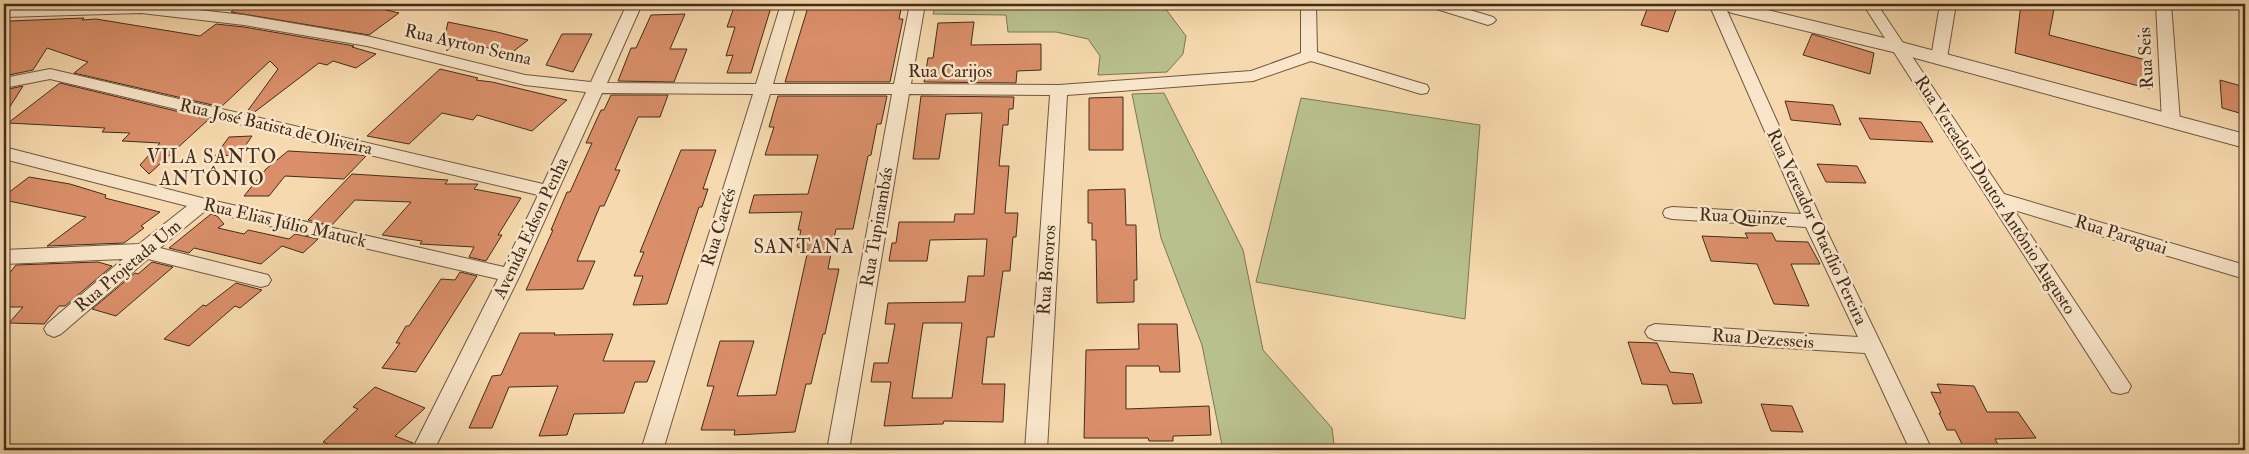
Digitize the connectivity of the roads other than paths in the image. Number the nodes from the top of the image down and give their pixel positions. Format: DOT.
graph roads {
  1 [pos="9,4"];
  2 [pos="636,4"];
  3 [pos="789,4"];
  4 [pos="918,4"];
  5 [pos="1310,4"];
  6 [pos="1435,4"];
  7 [pos="1716,4"];
  8 [pos="1728,4"];
  9 [pos="1766,4"];
  10 [pos="1870,4"];
  11 [pos="1948,4"];
  12 [pos="2163,4"];
  13 [pos="4,10"];
  14 [pos="1488,20"];
  15 [pos="1894,41"];
  16 [pos="1940,54"];
  17 [pos="1304,57"];
  18 [pos="4,83"];
  19 [pos="596,88"];
  20 [pos="1421,89"];
  21 [pos="761,90"];
  22 [pos="1059,90"];
  23 [pos="901,91"];
  24 [pos="2170,115"];
  25 [pos="2245,130"];
  26 [pos="2245,141"];
  27 [pos="4,153"];
  28 [pos="548,191"];
  29 [pos="1997,198"];
  30 [pos="202,204"];
  31 [pos="1672,213"];
  32 [pos="1813,221"];
  33 [pos="144,251"];
  34 [pos="4,257"];
  35 [pos="2245,272"];
  36 [pos="510,275"];
  37 [pos="261,280"];
  38 [pos="54,329"];
  39 [pos="1655,332"];
  40 [pos="1872,346"];
  41 [pos="2120,386"];
  42 [pos="423,450"];
  43 [pos="652,450"];
  44 [pos="838,450"];
  45 [pos="1036,450"];
  46 [pos="1920,450"];
  1 -- 13 [label="street"];
  2 -- 19 [label="street, Avenida Edson Penha"];
  3 -- 21 [label="street, Rua Caetés"];
  4 -- 23 [label="street, Rua Tupinambás"];
  5 -- 17 [label="street"];
  6 -- 14 [label="street"];
  7 -- 32 [label="street, Rua Vereador Otacílio Pereira"];
  8 -- 15 [label="street"];
  9 -- 15 [label="street"];
  10 -- 15 [label="street, Rua Vereador Doutor Antônio Augusto"];
  11 -- 16 [label="street"];
  12 -- 24 [label="street, Rua Seis"];
  13 -- 19 [label="street, Rua Ayrton Senna"];
  15 -- 16 [label="street"];
  15 -- 29 [label="street, Rua Vereador Doutor Antônio Augusto"];
  16 -- 24 [label="street"];
  17 -- 20 [label="street"];
  17 -- 22 [label="street, Rua Carijos"];
  18 -- 28 [label="street, Rua José Batista de Oliveira"];
  19 -- 21 [label="street, Rua Carijos"];
  19 -- 28 [label="street, Avenida Edson Penha"];
  21 -- 23 [label="street, Rua Carijos"];
  21 -- 43 [label="street, Rua Caetés"];
  22 -- 23 [label="street, Rua Carijos"];
  22 -- 45 [label="street, Rua Bororos"];
  23 -- 44 [label="street, Rua Tupinambás"];
  24 -- 25 [label="street"];
  24 -- 26 [label="street"];
  27 -- 30 [label="street, Rua Elias Júlio Matuck"];
  28 -- 36 [label="street, Avenida Edson Penha"];
  29 -- 35 [label="street, Rua Paraguai"];
  29 -- 41 [label="street, Rua Vereador Doutor Antônio Augusto"];
  30 -- 33 [label="street, Rua Projetada Um"];
  30 -- 36 [label="street, Rua Elias Júlio Matuck"];
  31 -- 32 [label="street, Rua Quinze"];
  32 -- 40 [label="street, Rua Vereador Otacílio Pereira"];
  33 -- 34 [label="street"];
  33 -- 37 [label="street"];
  33 -- 38 [label="street, Rua Projetada Um"];
  36 -- 42 [label="street, Avenida Edson Penha"];
  39 -- 40 [label="street, Rua Dezesseis"];
  40 -- 46 [label="street, Rua Vereador Otacílio Pereira"];
}
